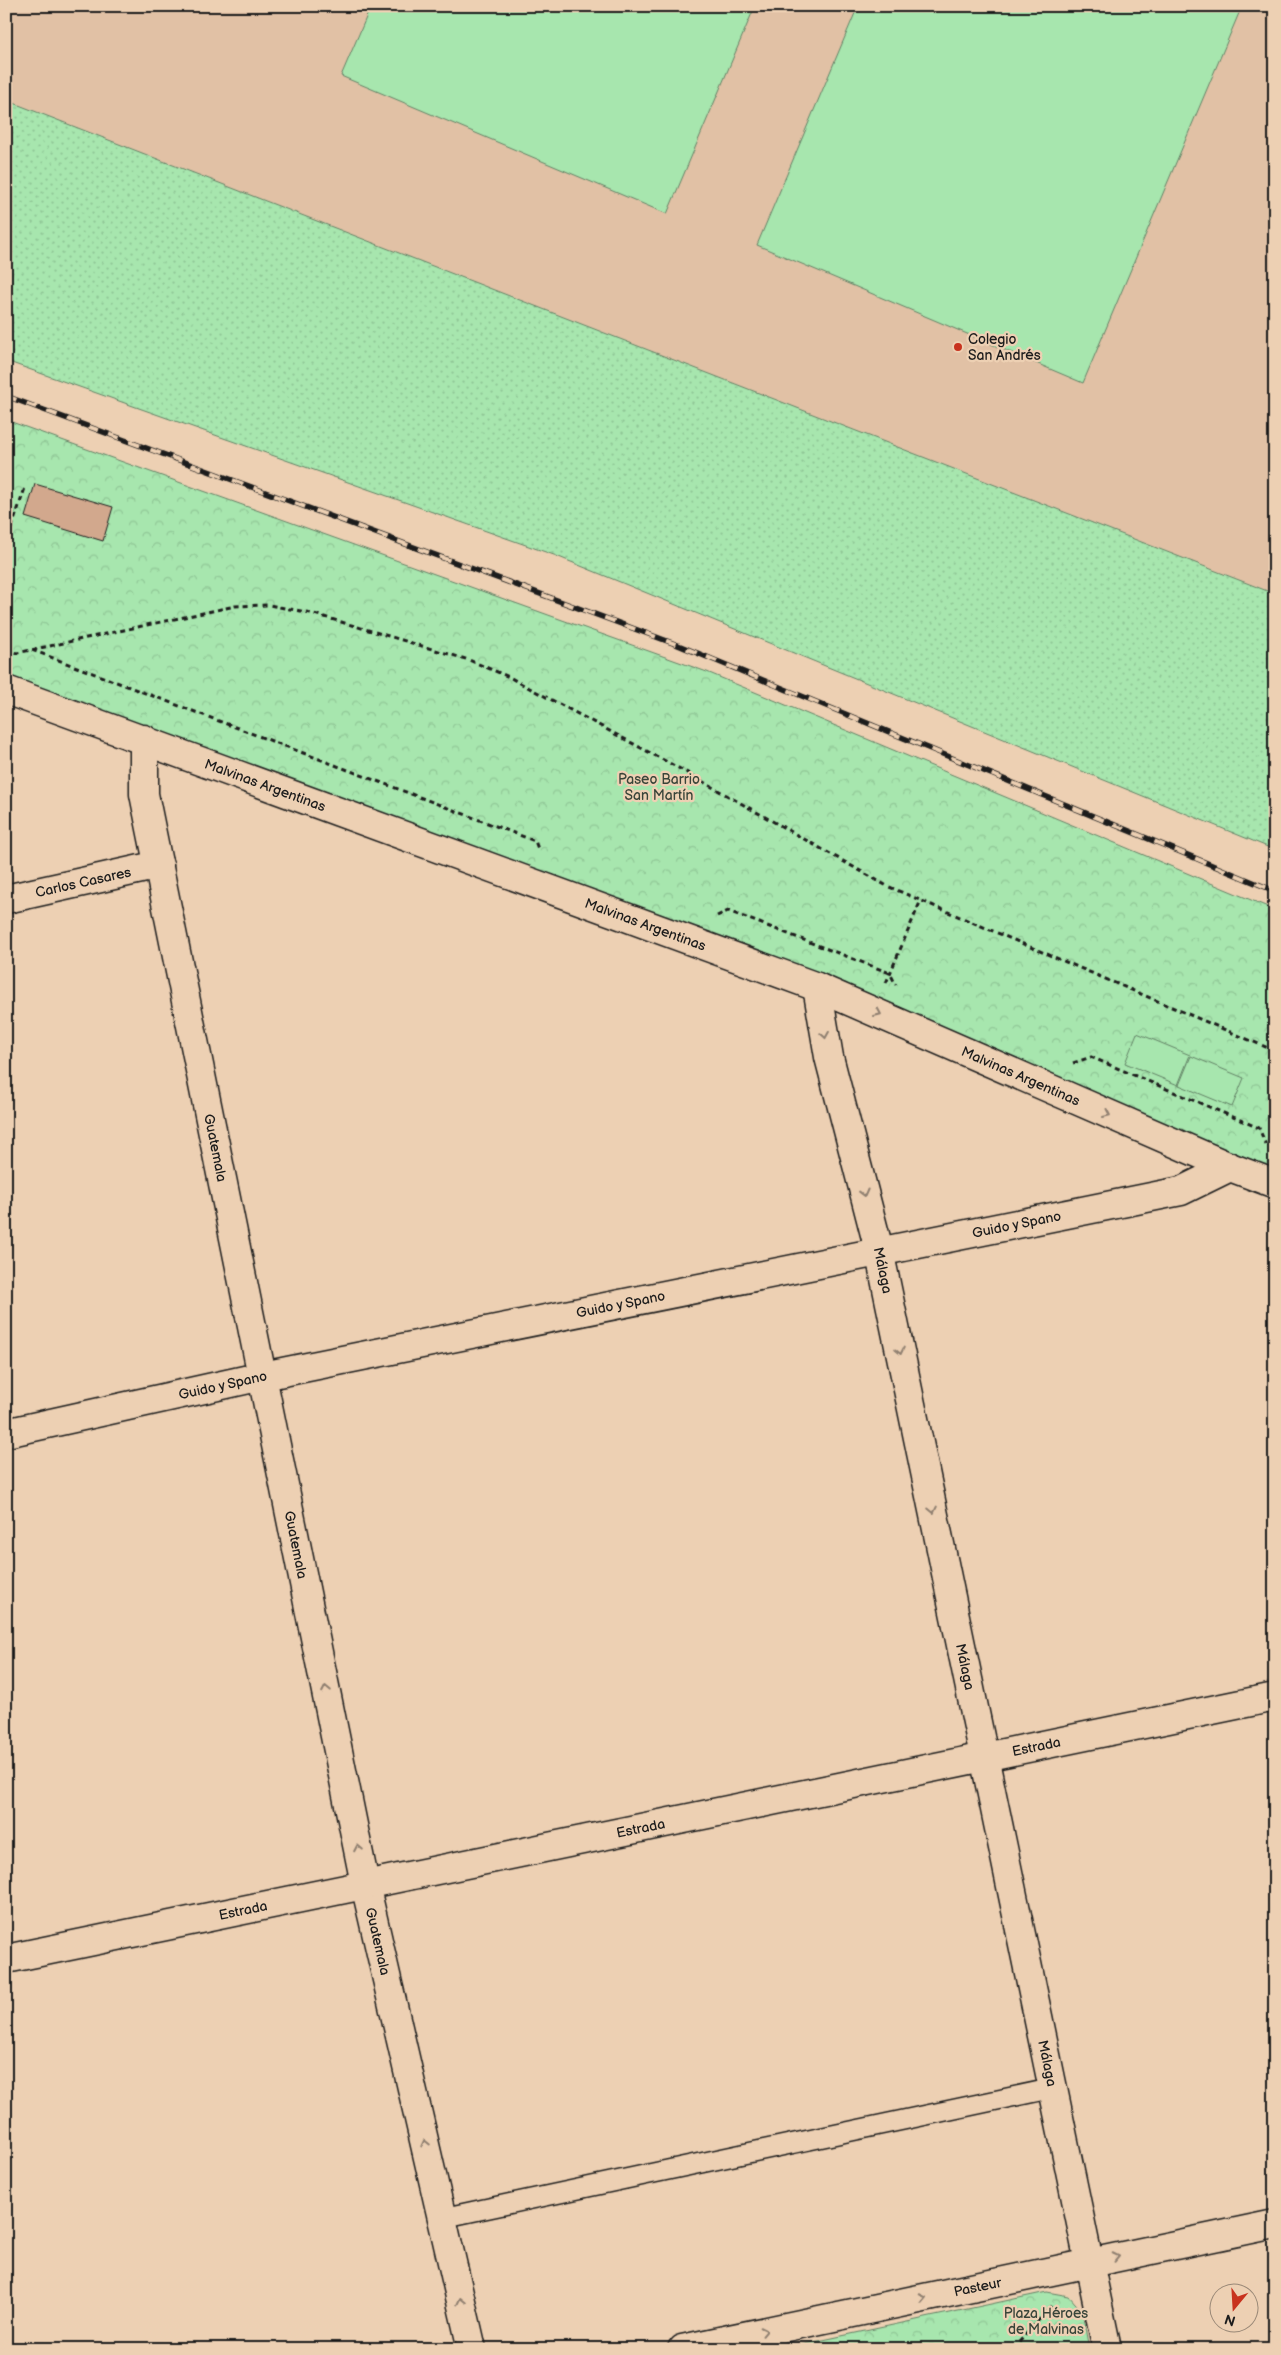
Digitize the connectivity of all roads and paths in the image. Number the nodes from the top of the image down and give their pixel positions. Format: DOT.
graph roads {
  1 [pos="25,488"];
  2 [pos="6,545"];
  3 [pos="6,650"];
  4 [pos="6,690"];
  5 [pos="144,739"];
  6 [pos="159,866"];
  7 [pos="6,899"];
  8 [pos="921,900"];
  9 [pos="817,987"];
  10 [pos="874,1012"];
  11 [pos="1275,1050"];
  12 [pos="1230,1168"];
  13 [pos="1275,1184"];
  14 [pos="879,1250"];
  15 [pos="263,1376"];
  16 [pos="6,1432"];
  17 [pos="1275,1697"];
  18 [pos="985,1758"];
  19 [pos="365,1884"];
  20 [pos="6,1959"];
  21 [pos="1054,2088"];
  22 [pos="442,2218"];
  23 [pos="1275,2224"];
  24 [pos="1089,2263"];
  25 [pos="472,2349"];
  26 [pos="682,2349"];
  27 [pos="1108,2349"];
  1 -- 2 [label="path"];
  3 -- 8 [label="path"];
  4 -- 5 [label="street, Malvinas Argentinas"];
  5 -- 6 [label="street, Guatemala"];
  5 -- 9 [label="street, Malvinas Argentinas"];
  6 -- 7 [label="street, Carlos Casares"];
  6 -- 15 [label="street, Guatemala"];
  8 -- 10 [label="path"];
  8 -- 11 [label="path"];
  9 -- 10 [label="street, Malvinas Argentinas"];
  9 -- 14 [label="street, Málaga, one-way"];
  10 -- 12 [label="street, Malvinas Argentinas, one-way"];
  12 -- 13 [label="street, Malvinas Argentinas"];
  12 -- 14 [label="street, Guido y Spano"];
  14 -- 15 [label="street, Guido y Spano"];
  14 -- 18 [label="street, Málaga, one-way"];
  15 -- 16 [label="street, Guido y Spano"];
  19 -- 15 [label="street, Guatemala, one-way"];
  17 -- 18 [label="street, Estrada"];
  18 -- 19 [label="street, Estrada"];
  18 -- 21 [label="street, Málaga"];
  19 -- 20 [label="street, Estrada"];
  22 -- 19 [label="street, Guatemala, one-way"];
  21 -- 22 [label="lane"];
  21 -- 24 [label="street, Málaga"];
  25 -- 22 [label="street, Guatemala, one-way"];
  24 -- 23 [label="street, Pasteur, one-way"];
  26 -- 24 [label="street, Pasteur, one-way"];
  24 -- 27 [label="street, Málaga"];
}
